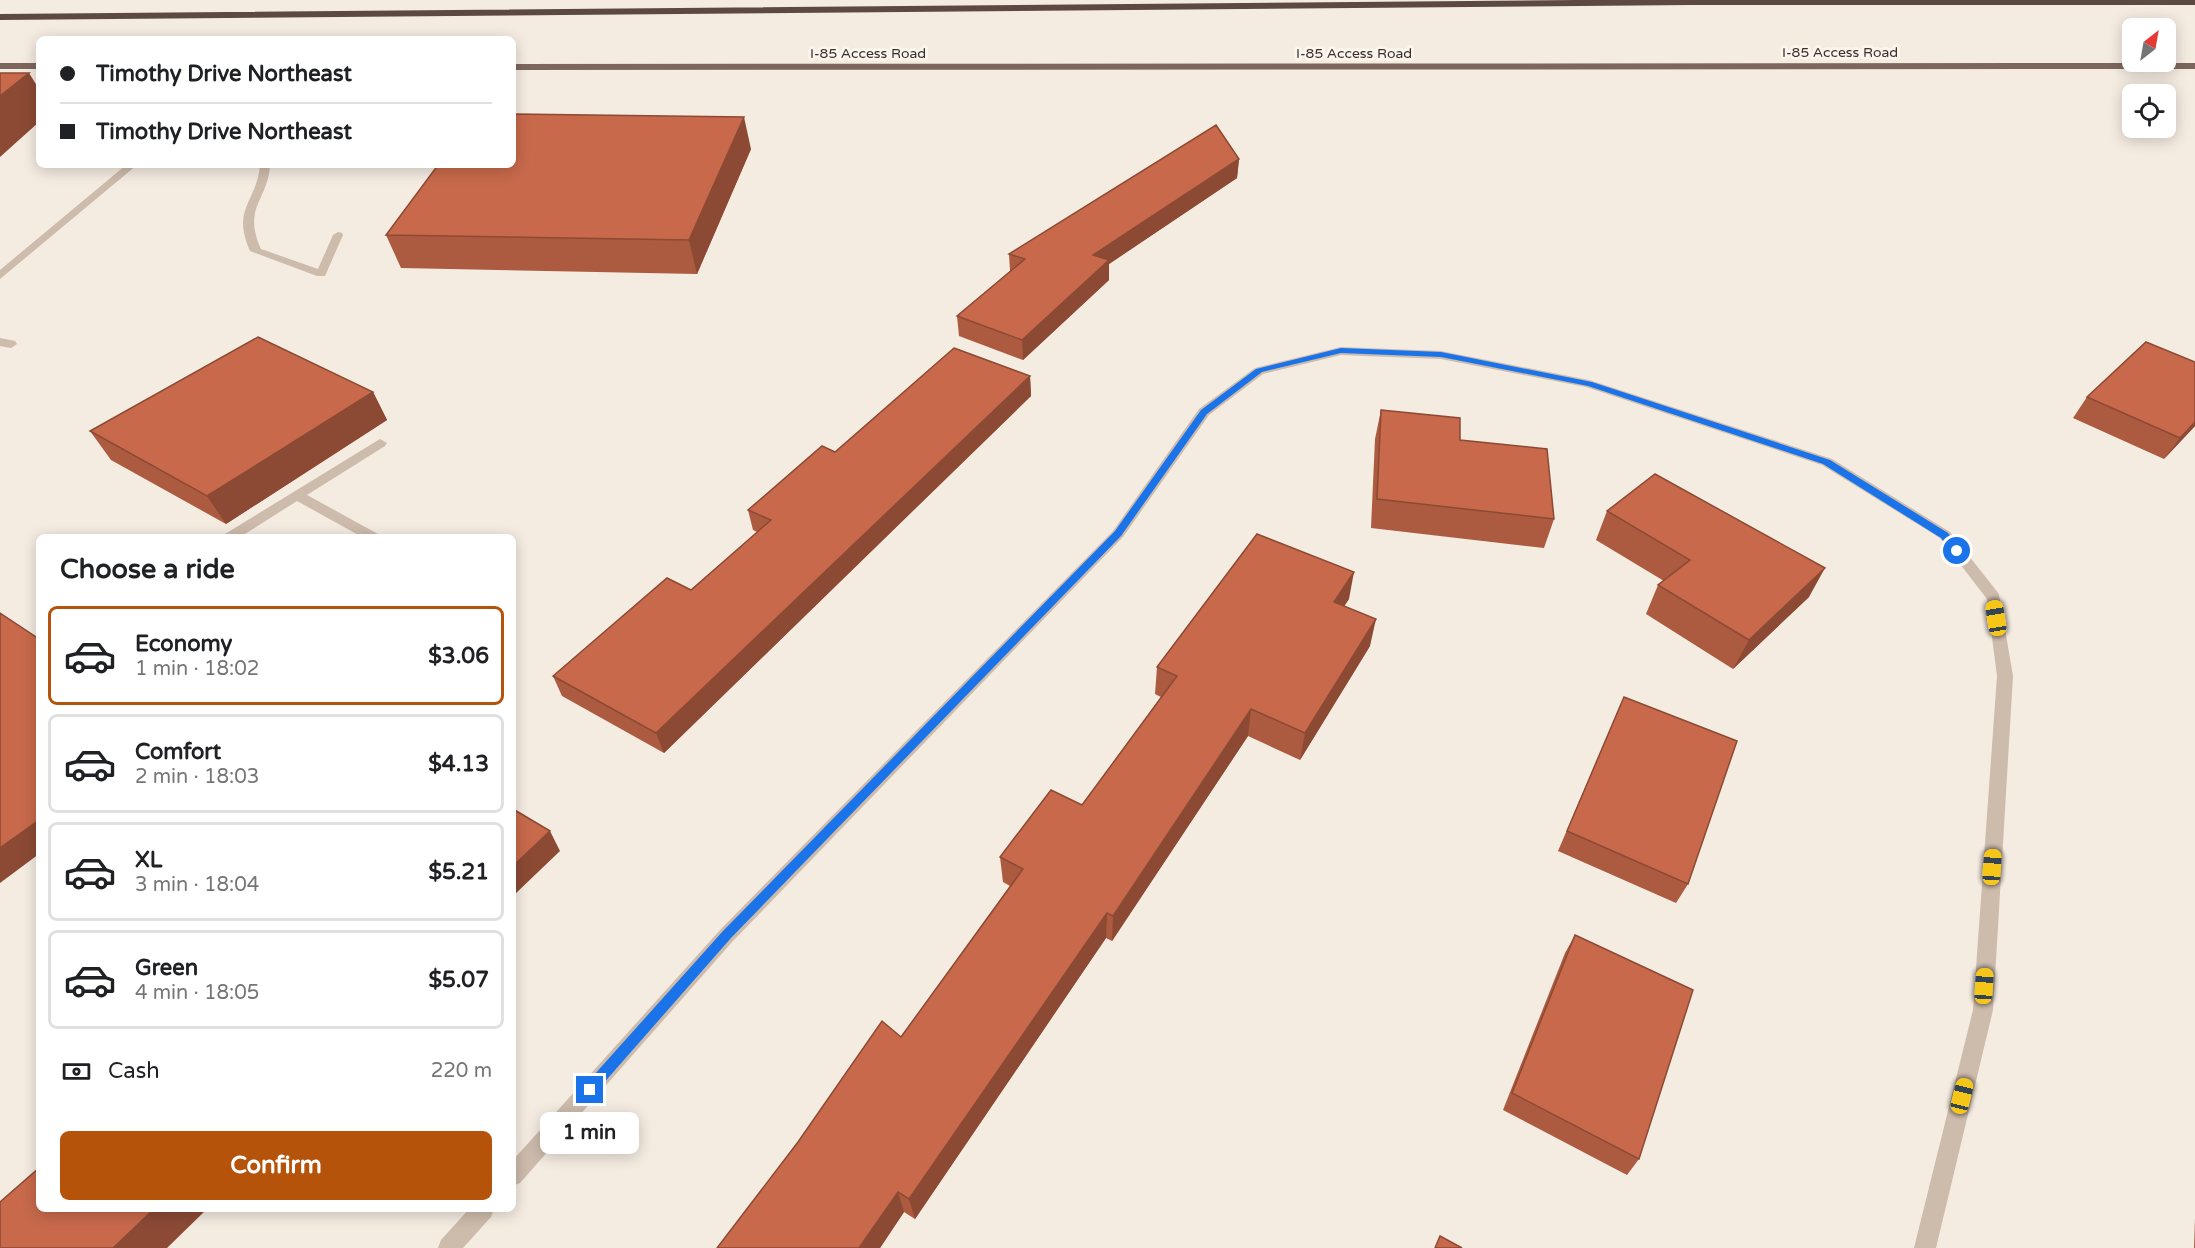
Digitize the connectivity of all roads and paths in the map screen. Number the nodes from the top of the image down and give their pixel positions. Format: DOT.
graph roads {
  1 [pos="2195,2"];
  2 [pos="0,17"];
  3 [pos="0,66"];
  4 [pos="36,66"];
  5 [pos="2195,66"];
  6 [pos="516,67"];
  7 [pos="128,168"];
  8 [pos="265,168"];
  9 [pos="338,234"];
  10 [pos="0,276"];
  11 [pos="380,444"];
  12 [pos="297,495"];
  13 [pos="235,534"];
  14 [pos="368,534"];
  15 [pos="516,1173"];
  16 [pos="480,1212"];
  17 [pos="449,1248"];
  18 [pos="1925,1248"];
  1 -- 2 [label="highway"];
  3 -- 4 [label="main road"];
  5 -- 6 [label="main road, I-85 Access Road"];
  7 -- 10 [label="street"];
  8 -- 9 [label="street"];
  11 -- 12 [label="street"];
  12 -- 13 [label="street"];
  12 -- 14 [label="street"];
  15 -- 18 [label="street"];
  16 -- 17 [label="street"];
}
